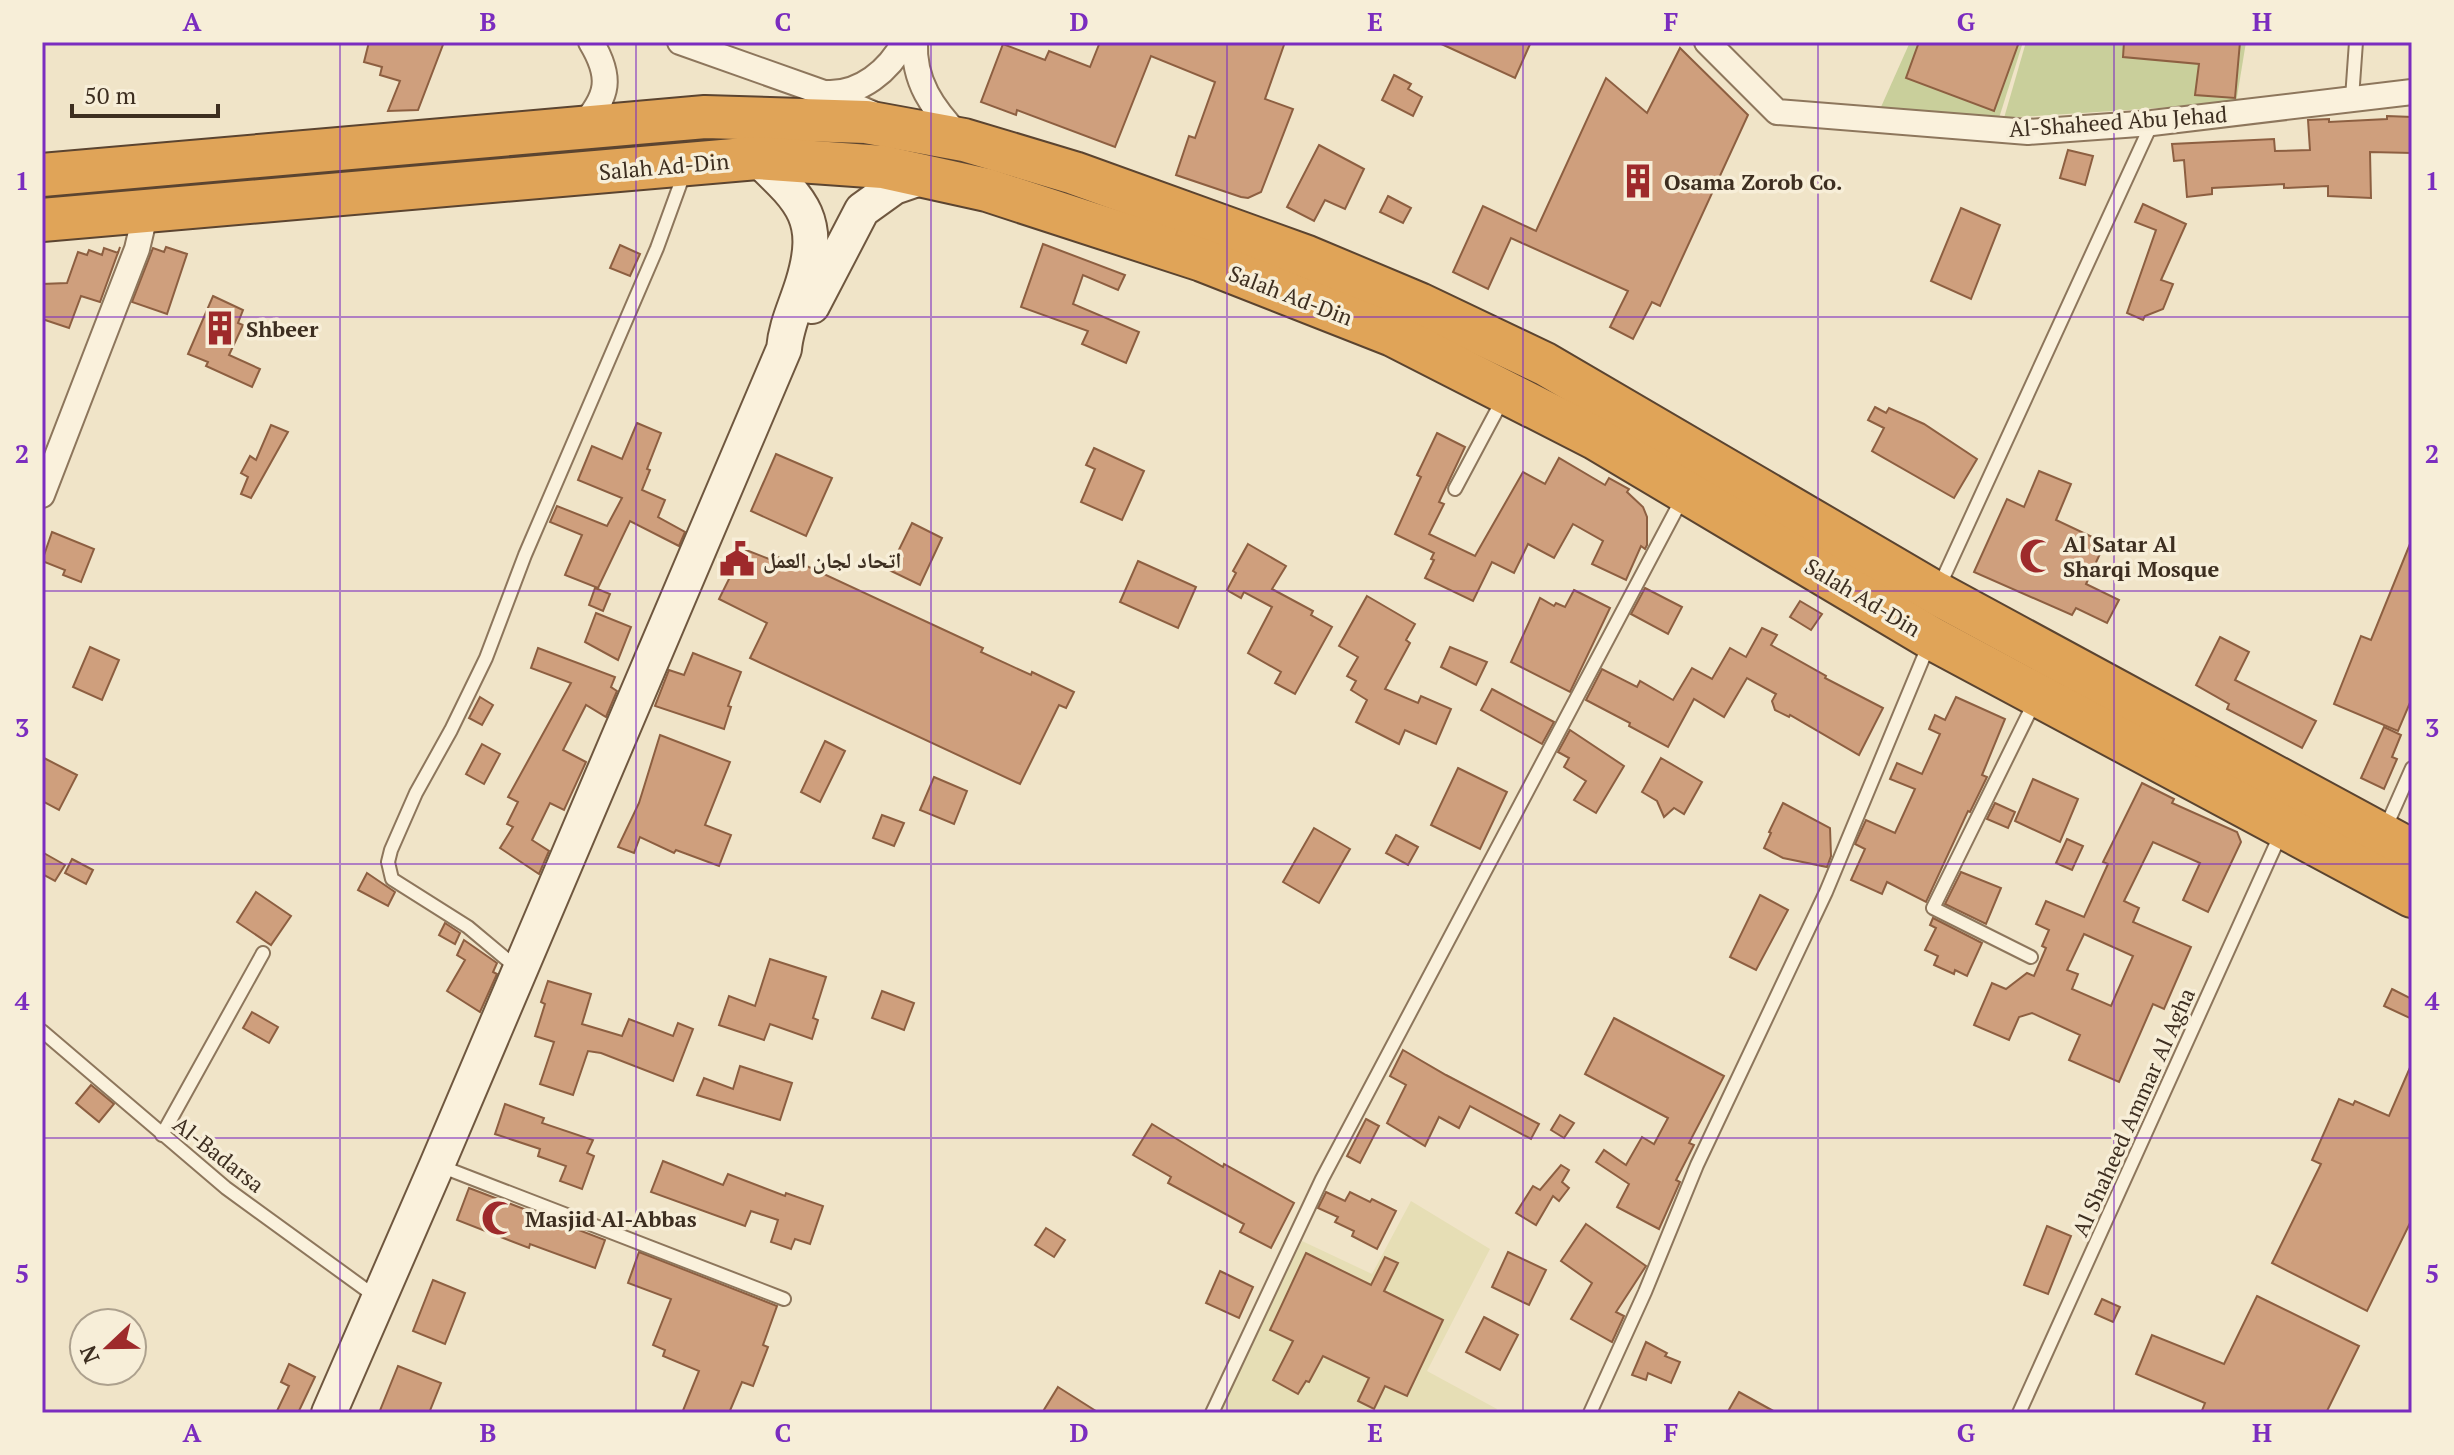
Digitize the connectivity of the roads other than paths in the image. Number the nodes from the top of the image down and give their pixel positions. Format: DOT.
graph roads {
  1 [pos="591,42"];
  2 [pos="680,42"];
  3 [pos="904,42"];
  4 [pos="915,42"];
  5 [pos="1707,42"];
  6 [pos="2356,42"];
  7 [pos="2412,92"];
  8 [pos="824,93"];
  9 [pos="2352,98"];
  10 [pos="2152,123"];
  11 [pos="582,126"];
  12 [pos="902,127"];
  13 [pos="964,140"];
  14 [pos="757,158"];
  15 [pos="688,164"];
  16 [pos="42,175"];
  17 [pos="926,176"];
  18 [pos="146,211"];
  19 [pos="42,220"];
  20 [pos="1406,320"];
  21 [pos="784,349"];
  22 [pos="1545,364"];
  23 [pos="1510,395"];
  24 [pos="1455,489"];
  25 [pos="1686,491"];
  26 [pos="42,495"];
  27 [pos="1936,593"];
  28 [pos="1931,638"];
  29 [pos="2038,695"];
  30 [pos="2412,768"];
  31 [pos="2284,828"];
  32 [pos="2397,844"];
  33 [pos="2412,896"];
  34 [pos="263,953"];
  35 [pos="2031,957"];
  36 [pos="519,970"];
  37 [pos="42,1031"];
  38 [pos="162,1135"];
  39 [pos="437,1165"];
  40 [pos="379,1299"];
  41 [pos="784,1299"];
  42 [pos="329,1413"];
  43 [pos="1212,1413"];
  44 [pos="1590,1413"];
  45 [pos="2019,1413"];
  1 -- 11 [label="street"];
  2 -- 8 [label="street"];
  3 -- 8 [label="street"];
  4 -- 13 [label="street"];
  5 -- 10 [label="street, Al-Shaheed Abu Jehad"];
  6 -- 9 [label="lane"];
  7 -- 9 [label="street, Al-Shaheed Abu Jehad"];
  8 -- 12 [label="street"];
  9 -- 10 [label="street, Al-Shaheed Abu Jehad"];
  10 -- 27 [label="lane"];
  11 -- 12 [label="highway, Salah Ad-Din"];
  11 -- 16 [label="highway, Salah Ad-Din"];
  12 -- 13 [label="highway, Salah Ad-Din"];
  13 -- 20 [label="highway, Salah Ad-Din"];
  14 -- 15 [label="highway, Salah Ad-Din"];
  14 -- 17 [label="highway, Salah Ad-Din"];
  14 -- 21 [label="main road"];
  15 -- 18 [label="highway, Salah Ad-Din"];
  15 -- 36 [label="lane"];
  17 -- 20 [label="highway, Salah Ad-Din"];
  17 -- 21 [label="main road"];
  18 -- 19 [label="highway, Salah Ad-Din"];
  18 -- 26 [label="street"];
  20 -- 22 [label="highway, Salah Ad-Din"];
  20 -- 23 [label="highway, Salah Ad-Din"];
  21 -- 36 [label="main road"];
  22 -- 23 [label="highway"];
  22 -- 27 [label="highway, Salah Ad-Din"];
  23 -- 24 [label="lane"];
  23 -- 25 [label="highway, Salah Ad-Din"];
  25 -- 28 [label="highway, Salah Ad-Din"];
  25 -- 43 [label="lane"];
  27 -- 32 [label="highway, Salah Ad-Din"];
  28 -- 29 [label="highway, Salah Ad-Din"];
  28 -- 44 [label="lane"];
  29 -- 31 [label="highway, Salah Ad-Din"];
  29 -- 35 [label="lane"];
  30 -- 32 [label="lane"];
  31 -- 33 [label="highway, Salah Ad-Din"];
  31 -- 45 [label="lane, Al Shaheed Ammar Al Agha"];
  34 -- 38 [label="lane"];
  36 -- 39 [label="main road"];
  37 -- 38 [label="lane, Al-Badarsa"];
  38 -- 40 [label="lane, Al-Badarsa"];
  39 -- 40 [label="main road"];
  39 -- 41 [label="lane"];
  40 -- 42 [label="main road"];
}
